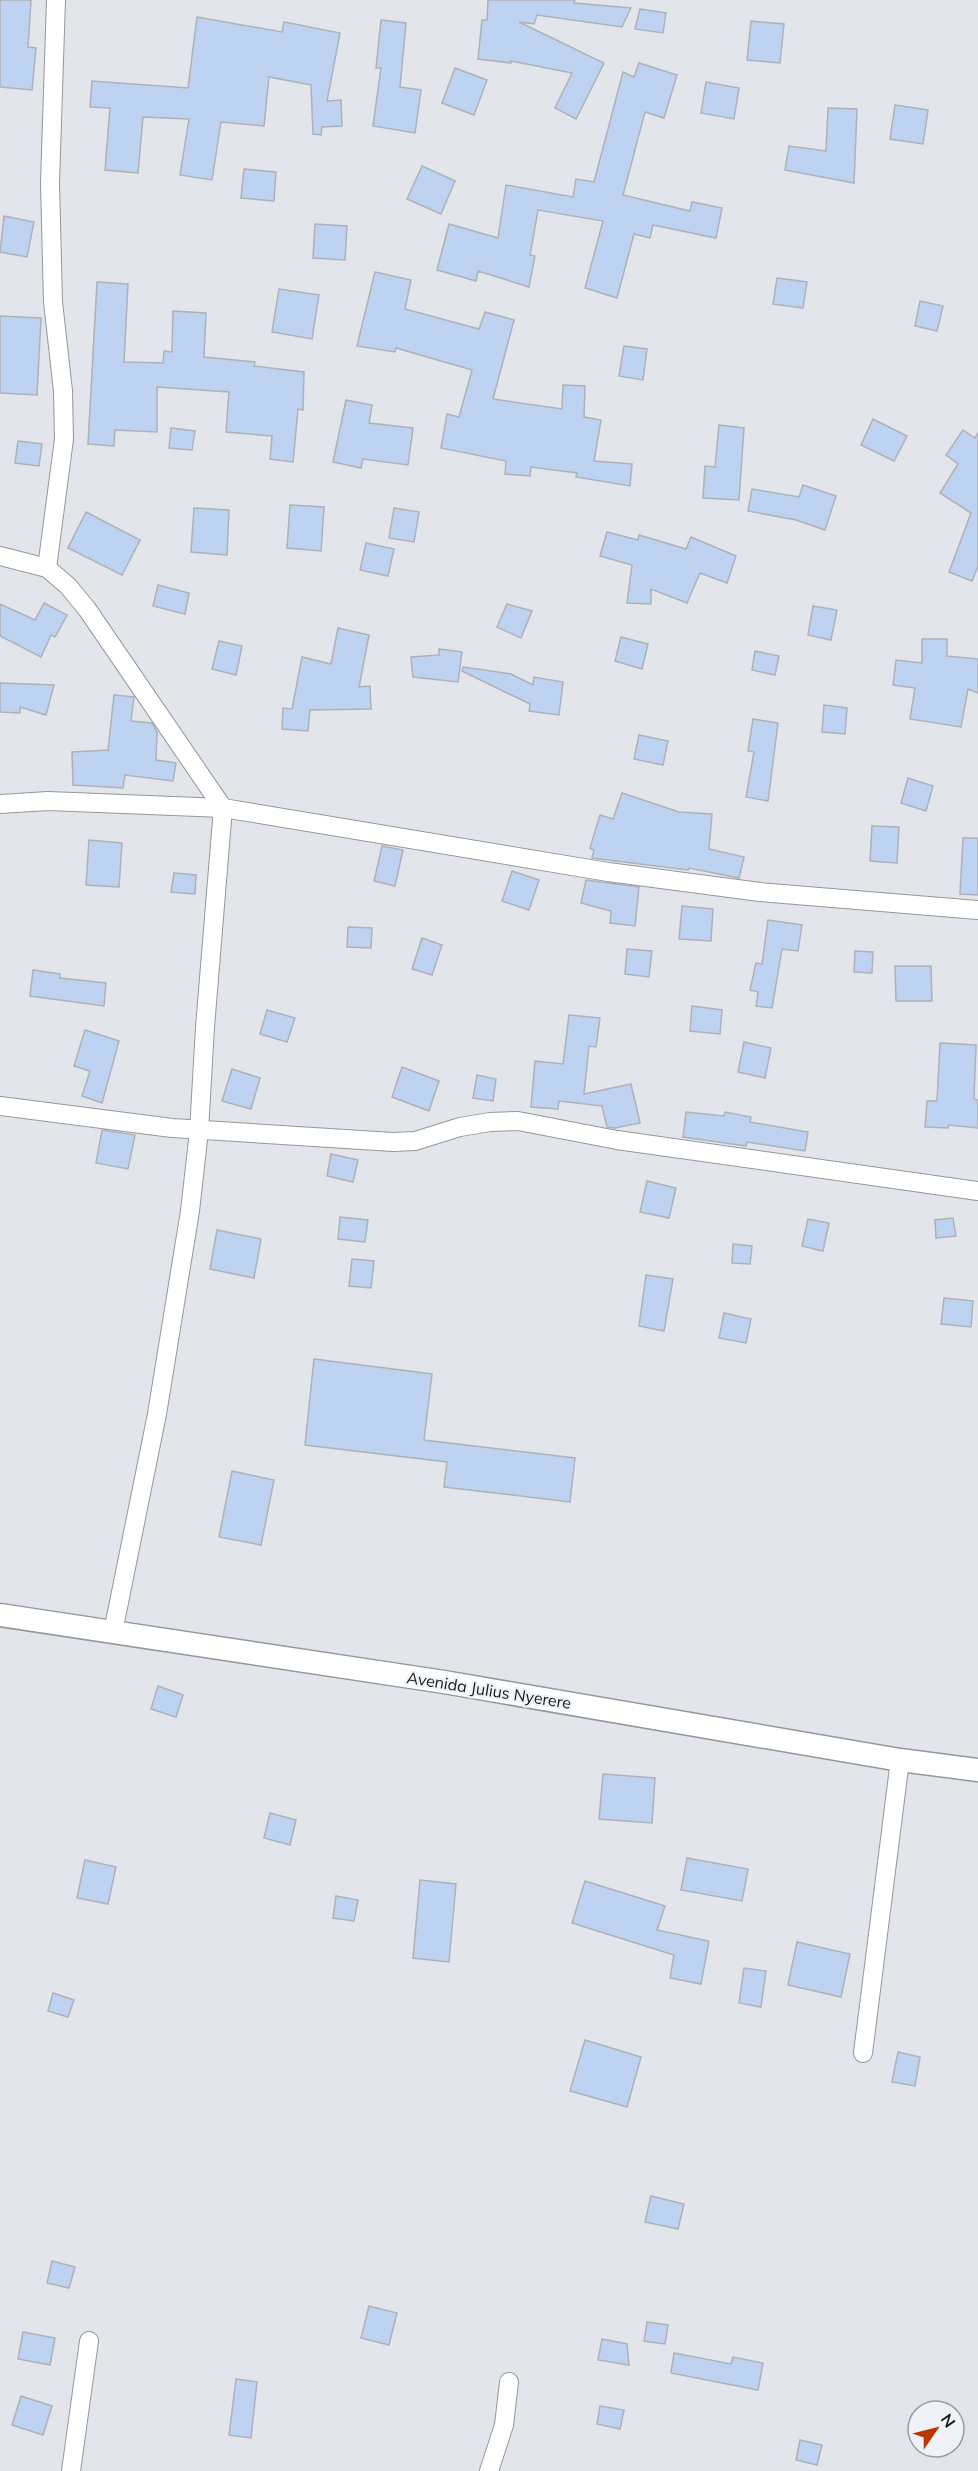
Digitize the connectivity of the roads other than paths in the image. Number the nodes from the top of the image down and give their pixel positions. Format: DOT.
graph roads {
  1 [pos="56,0"];
  2 [pos="0,556"];
  3 [pos="47,568"];
  4 [pos="0,804"];
  5 [pos="223,808"];
  6 [pos="978,910"];
  7 [pos="0,1106"];
  8 [pos="199,1131"];
  9 [pos="978,1191"];
  10 [pos="0,1614"];
  11 [pos="113,1632"];
  12 [pos="900,1760"];
  13 [pos="978,1770"];
  14 [pos="863,2053"];
  15 [pos="89,2341"];
  16 [pos="508,2382"];
  17 [pos="71,2471"];
  18 [pos="489,2471"];
  1 -- 3 [label="street"];
  2 -- 3 [label="street"];
  3 -- 5 [label="street"];
  4 -- 5 [label="street"];
  5 -- 6 [label="street"];
  5 -- 8 [label="street"];
  7 -- 8 [label="street"];
  8 -- 9 [label="street"];
  8 -- 11 [label="street"];
  10 -- 11 [label="street, Avenida Julius Nyerere"];
  11 -- 12 [label="street, Avenida Julius Nyerere"];
  12 -- 13 [label="street, Avenida Julius Nyerere"];
  12 -- 14 [label="street"];
  15 -- 17 [label="street"];
  16 -- 18 [label="street"];
}
